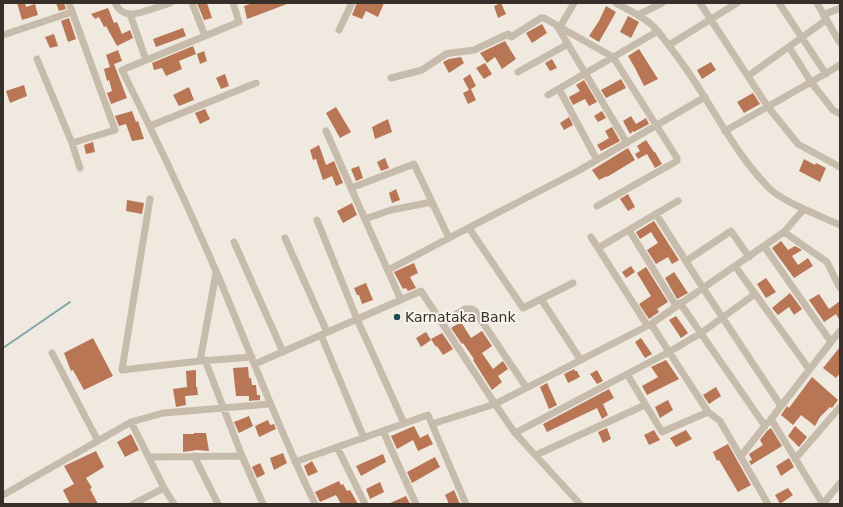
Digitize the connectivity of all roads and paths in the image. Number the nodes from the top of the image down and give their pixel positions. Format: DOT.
graph roads {
  1 [pos="69,3"];
  2 [pos="115,3"];
  3 [pos="170,3"];
  4 [pos="192,3"];
  5 [pos="234,3"];
  6 [pos="352,3"];
  7 [pos="574,3"];
  8 [pos="616,3"];
  9 [pos="662,3"];
  10 [pos="700,3"];
  11 [pos="737,3"];
  12 [pos="779,3"];
  13 [pos="817,3"];
  14 [pos="840,8"];
  15 [pos="72,12"];
  16 [pos="130,14"];
  17 [pos="638,15"];
  18 [pos="825,18"];
  19 [pos="710,19"];
  20 [pos="558,26"];
  21 [pos="339,30"];
  22 [pos="658,31"];
  23 [pos="3,35"];
  24 [pos="205,36"];
  25 [pos="802,38"];
  26 [pos="840,43"];
  27 [pos="568,44"];
  28 [pos="669,45"];
  29 [pos="789,47"];
  30 [pos="614,57"];
  31 [pos="37,59"];
  32 [pos="146,60"];
  33 [pos="840,65"];
  34 [pos="518,72"];
  35 [pos="586,73"];
  36 [pos="826,74"];
  37 [pos="748,76"];
  38 [pos="391,78"];
  39 [pos="811,82"];
  40 [pos="256,83"];
  41 [pos="558,89"];
  42 [pos="548,94"];
  43 [pos="705,97"];
  44 [pos="768,107"];
  45 [pos="840,114"];
  46 [pos="657,125"];
  47 [pos="150,126"];
  48 [pos="326,131"];
  49 [pos="726,131"];
  50 [pos="627,142"];
  51 [pos="72,143"];
  52 [pos="597,160"];
  53 [pos="840,167"];
  54 [pos="80,168"];
  55 [pos="351,188"];
  56 [pos="150,199"];
  57 [pos="678,201"];
  58 [pos="432,202"];
  59 [pos="597,206"];
  60 [pos="804,209"];
  61 [pos="656,214"];
  62 [pos="365,219"];
  63 [pos="317,220"];
  64 [pos="840,224"];
  65 [pos="469,228"];
  66 [pos="629,230"];
  67 [pos="784,232"];
  68 [pos="591,237"];
  69 [pos="286,238"];
  70 [pos="449,238"];
  71 [pos="234,242"];
  72 [pos="764,246"];
  73 [pos="598,248"];
  74 [pos="749,257"];
  75 [pos="686,262"];
  76 [pos="735,266"];
  77 [pos="388,270"];
  78 [pos="216,272"];
  79 [pos="574,283"];
  80 [pos="703,288"];
  81 [pos="840,288"];
  82 [pos="756,294"];
  83 [pos="541,299"];
  84 [pos="401,300"];
  85 [pos="678,305"];
  86 [pos="723,318"];
  87 [pos="357,319"];
  88 [pos="442,323"];
  89 [pos="649,325"];
  90 [pos="840,331"];
  91 [pos="701,333"];
  92 [pos="324,334"];
  93 [pos="831,342"];
  94 [pos="283,352"];
  95 [pos="669,352"];
  96 [pos="52,353"];
  97 [pos="252,357"];
  98 [pos="580,359"];
  99 [pos="202,361"];
  100 [pos="255,364"];
  101 [pos="809,369"];
  102 [pos="627,374"];
  103 [pos="526,387"];
  104 [pos="270,404"];
  105 [pos="494,404"];
  106 [pos="645,405"];
  107 [pos="781,406"];
  108 [pos="840,407"];
  109 [pos="223,408"];
  110 [pos="708,412"];
  111 [pos="771,419"];
  112 [pos="131,422"];
  113 [pos="404,423"];
  114 [pos="432,424"];
  115 [pos="765,426"];
  116 [pos="383,431"];
  117 [pos="515,433"];
  118 [pos="364,438"];
  119 [pos="98,441"];
  120 [pos="338,447"];
  121 [pos="536,455"];
  122 [pos="194,456"];
  123 [pos="242,456"];
  124 [pos="741,456"];
  125 [pos="149,457"];
  126 [pos="796,459"];
  127 [pos="295,462"];
  128 [pos="840,483"];
  129 [pos="164,488"];
  130 [pos="3,495"];
  131 [pos="136,503"];
  132 [pos="174,504"];
  133 [pos="218,504"];
  134 [pos="263,504"];
  135 [pos="315,504"];
  136 [pos="365,504"];
  137 [pos="416,504"];
  138 [pos="466,504"];
  139 [pos="580,504"];
  140 [pos="768,504"];
  141 [pos="823,504"];
  1 -- 15 [label="street"];
  2 -- 16 [label="street"];
  3 -- 16 [label="street"];
  4 -- 24 [label="street"];
  5 -- 24 [label="street"];
  6 -- 21 [label="street"];
  7 -- 20 [label="street"];
  8 -- 17 [label="street"];
  9 -- 17 [label="street"];
  10 -- 19 [label="street"];
  11 -- 19 [label="street"];
  12 -- 25 [label="street"];
  13 -- 18 [label="street"];
  14 -- 18 [label="street"];
  15 -- 23 [label="street"];
  15 -- 51 [label="street"];
  16 -- 32 [label="street"];
  17 -- 22 [label="street"];
  18 -- 25 [label="street"];
  18 -- 26 [label="street"];
  19 -- 28 [label="street"];
  19 -- 37 [label="street"];
  20 -- 27 [label="street"];
  20 -- 30 [label="street"];
  20 -- 38 [label="street"];
  22 -- 28 [label="street"];
  22 -- 30 [label="street"];
  24 -- 32 [label="street"];
  25 -- 29 [label="street"];
  25 -- 36 [label="street"];
  27 -- 34 [label="street"];
  27 -- 35 [label="street"];
  28 -- 43 [label="street"];
  29 -- 37 [label="street"];
  29 -- 39 [label="street"];
  30 -- 35 [label="street"];
  30 -- 46 [label="street"];
  31 -- 51 [label="street"];
  32 -- 47 [label="street"];
  33 -- 36 [label="street"];
  35 -- 41 [label="street"];
  35 -- 50 [label="street"];
  36 -- 39 [label="street"];
  37 -- 44 [label="street"];
  39 -- 44 [label="street"];
  39 -- 45 [label="street"];
  40 -- 47 [label="street"];
  41 -- 42 [label="street"];
  41 -- 52 [label="street"];
  43 -- 46 [label="street"];
  43 -- 49 [label="street"];
  44 -- 49 [label="street"];
  44 -- 53 [label="street"];
  46 -- 50 [label="street"];
  46 -- 59 [label="street"];
  47 -- 78 [label="street"];
  48 -- 55 [label="street"];
  49 -- 60 [label="street"];
  50 -- 52 [label="street"];
  51 -- 54 [label="street"];
  52 -- 65 [label="street"];
  55 -- 58 [label="street"];
  55 -- 62 [label="street"];
  56 -- 99 [label="street"];
  57 -- 61 [label="street"];
  58 -- 62 [label="street"];
  58 -- 70 [label="street"];
  60 -- 64 [label="street"];
  60 -- 67 [label="street"];
  61 -- 66 [label="street"];
  61 -- 75 [label="street"];
  62 -- 77 [label="street"];
  63 -- 87 [label="street"];
  65 -- 70 [label="street"];
  65 -- 83 [label="street"];
  66 -- 73 [label="street"];
  66 -- 85 [label="street"];
  67 -- 72 [label="street"];
  67 -- 81 [label="street"];
  68 -- 73 [label="street"];
  69 -- 92 [label="street"];
  70 -- 77 [label="street"];
  71 -- 94 [label="street"];
  72 -- 74 [label="street"];
  72 -- 93 [label="street"];
  73 -- 89 [label="street"];
  74 -- 75 [label="street"];
  74 -- 76 [label="street"];
  75 -- 80 [label="street"];
  76 -- 80 [label="street"];
  76 -- 82 [label="street"];
  77 -- 84 [label="street"];
  78 -- 97 [label="street"];
  78 -- 99 [label="street"];
  79 -- 83 [label="street"];
  80 -- 85 [label="street"];
  80 -- 86 [label="street"];
  82 -- 86 [label="street"];
  82 -- 101 [label="street"];
  83 -- 98 [label="street"];
  84 -- 87 [label="street"];
  84 -- 88 [label="street"];
  85 -- 89 [label="street"];
  85 -- 91 [label="street"];
  86 -- 91 [label="street"];
  86 -- 107 [label="street"];
  87 -- 92 [label="street"];
  87 -- 113 [label="street"];
  88 -- 103 [label="street"];
  88 -- 105 [label="street"];
  89 -- 95 [label="street"];
  89 -- 98 [label="street"];
  90 -- 93 [label="street"];
  91 -- 95 [label="street"];
  91 -- 115 [label="street"];
  92 -- 94 [label="street"];
  92 -- 118 [label="street"];
  93 -- 101 [label="street"];
  94 -- 100 [label="street"];
  95 -- 102 [label="street"];
  95 -- 110 [label="street"];
  96 -- 119 [label="street"];
  97 -- 99 [label="street"];
  97 -- 100 [label="street"];
  98 -- 103 [label="street"];
  99 -- 109 [label="street"];
  100 -- 104 [label="street"];
  101 -- 107 [label="street"];
  102 -- 106 [label="street"];
  102 -- 117 [label="street"];
  103 -- 105 [label="street"];
  104 -- 109 [label="street"];
  104 -- 127 [label="street"];
  105 -- 114 [label="street"];
  105 -- 117 [label="street"];
  106 -- 110 [label="street"];
  106 -- 121 [label="street"];
  107 -- 111 [label="street"];
  108 -- 126 [label="street"];
  109 -- 112 [label="street"];
  109 -- 123 [label="street"];
  110 -- 124 [label="street"];
  111 -- 115 [label="street"];
  111 -- 126 [label="street"];
  112 -- 119 [label="street"];
  112 -- 125 [label="street"];
  113 -- 114 [label="street"];
  113 -- 116 [label="street"];
  114 -- 138 [label="street"];
  115 -- 124 [label="street"];
  116 -- 118 [label="street"];
  116 -- 137 [label="street"];
  117 -- 121 [label="street"];
  118 -- 120 [label="street"];
  119 -- 130 [label="street"];
  120 -- 127 [label="street"];
  120 -- 136 [label="street"];
  121 -- 139 [label="street"];
  122 -- 123 [label="street"];
  122 -- 125 [label="street"];
  122 -- 133 [label="street"];
  123 -- 134 [label="street"];
  124 -- 140 [label="street"];
  125 -- 129 [label="street"];
  126 -- 141 [label="street"];
  127 -- 135 [label="street"];
  128 -- 141 [label="street"];
  129 -- 131 [label="street"];
  129 -- 132 [label="street"];
}
